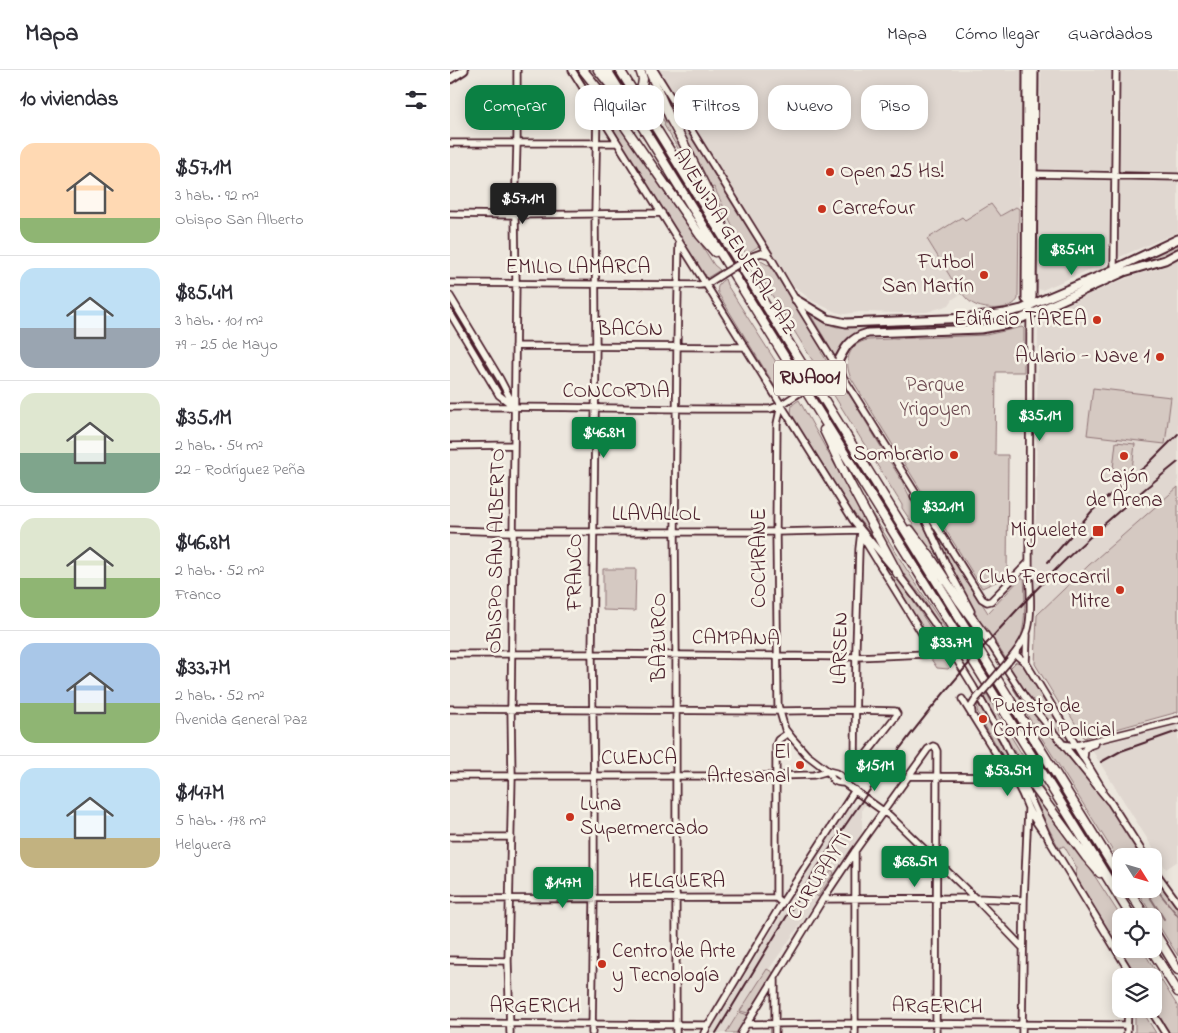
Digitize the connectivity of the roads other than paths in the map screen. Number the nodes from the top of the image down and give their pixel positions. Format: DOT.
graph roads {
  1 [pos="464,70"];
  2 [pos="517,70"];
  3 [pos="572,70"];
  4 [pos="583,70"];
  5 [pos="598,70"];
  6 [pos="607,70"];
  7 [pos="620,70"];
  8 [pos="640,70"];
  9 [pos="650,70"];
  10 [pos="654,70"];
  11 [pos="1028,70"];
  12 [pos="1034,70"];
  13 [pos="1116,70"];
  14 [pos="450,79"];
  15 [pos="581,85"];
  16 [pos="595,85"];
  17 [pos="610,85"];
  18 [pos="616,85"];
  19 [pos="642,85"];
  20 [pos="596,130"];
  21 [pos="610,130"];
  22 [pos="627,130"];
  23 [pos="644,130"];
  24 [pos="450,143"];
  25 [pos="516,143"];
  26 [pos="596,143"];
  27 [pos="618,143"];
  28 [pos="1030,174"];
  29 [pos="1115,176"];
  30 [pos="1178,177"];
  31 [pos="662,213"];
  32 [pos="450,214"];
  33 [pos="515,214"];
  34 [pos="596,214"];
  35 [pos="1178,239"];
  36 [pos="679,240"];
  37 [pos="1178,253"];
  38 [pos="735,255"];
  39 [pos="769,255"];
  40 [pos="1115,272"];
  41 [pos="732,273"];
  42 [pos="450,283"];
  43 [pos="516,284"];
  44 [pos="596,284"];
  45 [pos="678,284"];
  46 [pos="707,284"];
  47 [pos="450,296"];
  48 [pos="795,299"];
  49 [pos="1030,304"];
  50 [pos="450,313"];
  51 [pos="1030,314"];
  52 [pos="515,346"];
  53 [pos="596,346"];
  54 [pos="676,346"];
  55 [pos="745,347"];
  56 [pos="836,366"];
  57 [pos="515,378"];
  58 [pos="500,379"];
  59 [pos="492,384"];
  60 [pos="808,396"];
  61 [pos="781,405"];
  62 [pos="514,406"];
  63 [pos="450,407"];
  64 [pos="595,408"];
  65 [pos="677,408"];
  66 [pos="514,445"];
  67 [pos="450,446"];
  68 [pos="908,482"];
  69 [pos="886,500"];
  70 [pos="450,530"];
  71 [pos="861,530"];
  72 [pos="593,531"];
  73 [pos="513,532"];
  74 [pos="675,532"];
  75 [pos="776,532"];
  76 [pos="1029,562"];
  77 [pos="898,574"];
  78 [pos="1028,628"];
  79 [pos="990,643"];
  80 [pos="450,654"];
  81 [pos="512,654"];
  82 [pos="592,654"];
  83 [pos="1015,654"];
  84 [pos="676,655"];
  85 [pos="777,656"];
  86 [pos="857,657"];
  87 [pos="1026,663"];
  88 [pos="962,699"];
  89 [pos="450,709"];
  90 [pos="511,709"];
  91 [pos="592,710"];
  92 [pos="676,710"];
  93 [pos="856,710"];
  94 [pos="780,711"];
  95 [pos="972,715"];
  96 [pos="1178,720"];
  97 [pos="788,733"];
  98 [pos="1101,740"];
  99 [pos="1062,744"];
  100 [pos="1076,746"];
  101 [pos="1084,757"];
  102 [pos="1013,758"];
  103 [pos="855,767"];
  104 [pos="828,771"];
  105 [pos="594,775"];
  106 [pos="676,775"];
  107 [pos="450,776"];
  108 [pos="775,776"];
  109 [pos="909,776"];
  110 [pos="937,776"];
  111 [pos="512,777"];
  112 [pos="1010,777"];
  113 [pos="844,782"];
  114 [pos="854,790"];
  115 [pos="1109,801"];
  116 [pos="1028,807"];
  117 [pos="884,811"];
  118 [pos="450,837"];
  119 [pos="511,837"];
  120 [pos="1050,842"];
  121 [pos="1140,848"];
  122 [pos="856,851"];
  123 [pos="936,862"];
  124 [pos="1112,864"];
  125 [pos="1162,881"];
  126 [pos="1112,886"];
  127 [pos="1112,887"];
  128 [pos="594,898"];
  129 [pos="776,898"];
  130 [pos="855,898"];
  131 [pos="936,898"];
  132 [pos="975,898"];
  133 [pos="450,899"];
  134 [pos="510,899"];
  135 [pos="675,899"];
  136 [pos="823,899"];
  137 [pos="1024,900"];
  138 [pos="782,903"];
  139 [pos="1178,903"];
  140 [pos="1162,944"];
  141 [pos="1023,948"];
  142 [pos="1157,958"];
  143 [pos="450,960"];
  144 [pos="508,961"];
  145 [pos="1127,968"];
  146 [pos="1178,970"];
  147 [pos="775,978"];
  148 [pos="1178,992"];
  149 [pos="1127,1018"];
  150 [pos="1156,1018"];
  151 [pos="510,1022"];
  152 [pos="450,1023"];
  153 [pos="592,1023"];
  154 [pos="775,1023"];
  155 [pos="855,1023"];
  156 [pos="676,1024"];
  157 [pos="747,1024"];
  158 [pos="936,1024"];
  159 [pos="1022,1024"];
  160 [pos="709,1025"];
  161 [pos="1127,1025"];
  162 [pos="510,1033"];
  163 [pos="592,1033"];
  164 [pos="676,1033"];
  165 [pos="704,1033"];
  166 [pos="741,1033"];
  167 [pos="775,1033"];
  168 [pos="855,1033"];
  169 [pos="936,1033"];
  170 [pos="1022,1033"];
  171 [pos="1127,1033"];
  172 [pos="1165,1033"];
  1 -- 14 [label="main road"];
  2 -- 25 [label="street, OBISPO SAN ALBERTO"];
  3 -- 15 [label="street"];
  4 -- 16 [label="highway"];
  5 -- 17 [label="highway"];
  6 -- 18 [label="highway, AVENIDA GENERAL PAZ / RNA001"];
  7 -- 38 [label="highway, AVENIDA GENERAL PAZ / RNA001"];
  8 -- 19 [label="highway, bridge"];
  9 -- 38 [label="highway"];
  10 -- 39 [label="street"];
  11 -- 28 [label="main road"];
  12 -- 28 [label="main road"];
  13 -- 29 [label="street"];
  20 -- 26 [label="street, FRANCO"];
  21 -- 27 [label="street"];
  22 -- 41 [label="highway"];
  23 -- 41 [label="highway, AVENIDA GENERAL PAZ / RNA001"];
  24 -- 25 [label="street"];
  25 -- 26 [label="street"];
  25 -- 33 [label="street, OBISPO SAN ALBERTO"];
  26 -- 27 [label="street"];
  26 -- 34 [label="street, FRANCO"];
  27 -- 31 [label="street"];
  28 -- 29 [label="street"];
  28 -- 49 [label="main road"];
  29 -- 30 [label="street"];
  29 -- 40 [label="street"];
  31 -- 34 [label="street"];
  31 -- 36 [label="street"];
  32 -- 33 [label="street"];
  33 -- 34 [label="street"];
  33 -- 43 [label="street, OBISPO SAN ALBERTO"];
  34 -- 44 [label="street, FRANCO"];
  35 -- 40 [label="main road"];
  36 -- 45 [label="street, BAZURCO"];
  36 -- 46 [label="street"];
  37 -- 40 [label="main road"];
  38 -- 69 [label="highway, AVENIDA GENERAL PAZ / RNA001"];
  39 -- 46 [label="street, bridge"];
  39 -- 48 [label="street"];
  40 -- 49 [label="main road"];
  40 -- 51 [label="main road"];
  41 -- 60 [label="highway, AVENIDA GENERAL PAZ / RNA001"];
  42 -- 43 [label="street, EMILIO LAMARCA"];
  43 -- 44 [label="street, EMILIO LAMARCA"];
  43 -- 52 [label="street, OBISPO SAN ALBERTO"];
  44 -- 45 [label="street, EMILIO LAMARCA"];
  44 -- 53 [label="street, FRANCO"];
  45 -- 46 [label="street, EMILIO LAMARCA"];
  45 -- 54 [label="street, BAZURCO"];
  46 -- 55 [label="street"];
  47 -- 58 [label="street"];
  48 -- 49 [label="main road"];
  48 -- 56 [label="street"];
  49 -- 51 [label="main road"];
  50 -- 59 [label="street"];
  51 -- 56 [label="main road"];
  51 -- 76 [label="street"];
  52 -- 53 [label="street, BACÓN"];
  52 -- 57 [label="street, OBISPO SAN ALBERTO"];
  53 -- 54 [label="street, BACÓN"];
  53 -- 64 [label="street, FRANCO"];
  54 -- 55 [label="street, BACÓN"];
  54 -- 65 [label="street, BAZURCO"];
  55 -- 61 [label="street"];
  56 -- 61 [label="street, bridge"];
  56 -- 68 [label="street"];
  57 -- 58 [label="street"];
  57 -- 62 [label="street, OBISPO SAN ALBERTO"];
  58 -- 59 [label="street"];
  58 -- 62 [label="street"];
  59 -- 62 [label="street"];
  60 -- 77 [label="highway"];
  60 -- 126 [label="highway, AVENIDA GENERAL PAZ / RNA001"];
  61 -- 65 [label="street, CONCORDIA"];
  61 -- 71 [label="street"];
  61 -- 75 [label="street, COCHRANE"];
  62 -- 63 [label="street, CONCORDIA"];
  62 -- 64 [label="street, CONCORDIA"];
  62 -- 66 [label="street, OBISPO SAN ALBERTO"];
  64 -- 65 [label="street, CONCORDIA"];
  64 -- 72 [label="street, FRANCO"];
  65 -- 74 [label="street, BAZURCO"];
  66 -- 67 [label="street"];
  66 -- 73 [label="street, OBISPO SAN ALBERTO"];
  68 -- 76 [label="street"];
  68 -- 79 [label="street"];
  69 -- 79 [label="highway"];
  69 -- 124 [label="highway, AVENIDA GENERAL PAZ / RNA001"];
  70 -- 73 [label="street, LLAVALLOL"];
  71 -- 75 [label="street, LLAVALLOL"];
  71 -- 77 [label="street"];
  71 -- 86 [label="street, LARSEN"];
  71 -- 86 [label="street, CAMPANA"];
  72 -- 73 [label="street, LLAVALLOL"];
  72 -- 74 [label="street, LLAVALLOL"];
  72 -- 82 [label="street, FRANCO"];
  73 -- 81 [label="street, OBISPO SAN ALBERTO"];
  74 -- 75 [label="street, LLAVALLOL"];
  74 -- 84 [label="street, BAZURCO"];
  75 -- 85 [label="street, COCHRANE"];
  76 -- 78 [label="street"];
  77 -- 102 [label="street"];
  78 -- 83 [label="street"];
  78 -- 87 [label="street"];
  79 -- 99 [label="street"];
  80 -- 81 [label="street, CAMPANA"];
  81 -- 82 [label="street, CAMPANA"];
  81 -- 90 [label="street, OBISPO SAN ALBERTO"];
  82 -- 84 [label="street, CAMPANA"];
  82 -- 91 [label="street, FRANCO"];
  83 -- 87 [label="street"];
  83 -- 95 [label="street, bridge"];
  84 -- 85 [label="street, CAMPANA"];
  84 -- 92 [label="street, BAZURCO"];
  85 -- 86 [label="street, CAMPANA"];
  85 -- 94 [label="street, COCHRANE"];
  86 -- 93 [label="street, LARSEN"];
  87 -- 100 [label="street"];
  88 -- 95 [label="street"];
  89 -- 90 [label="street"];
  90 -- 91 [label="street"];
  90 -- 111 [label="street, OBISPO SAN ALBERTO"];
  91 -- 92 [label="street"];
  91 -- 105 [label="street, FRANCO"];
  92 -- 94 [label="street"];
  92 -- 106 [label="street, BAZURCO"];
  93 -- 94 [label="street"];
  93 -- 103 [label="street, LARSEN"];
  93 -- 103 [label="street"];
  94 -- 97 [label="street, COCHRANE"];
  95 -- 112 [label="street"];
  96 -- 98 [label="street"];
  97 -- 104 [label="street"];
  97 -- 108 [label="street"];
  98 -- 100 [label="street"];
  98 -- 101 [label="street"];
  99 -- 100 [label="street"];
  99 -- 115 [label="street"];
  100 -- 101 [label="street"];
  101 -- 115 [label="street"];
  102 -- 120 [label="street"];
  102 -- 127 [label="highway"];
  103 -- 113 [label="street"];
  104 -- 108 [label="street, CUENCA"];
  104 -- 113 [label="street"];
  105 -- 106 [label="street, CUENCA"];
  105 -- 111 [label="street, CUENCA"];
  105 -- 128 [label="street, FRANCO"];
  106 -- 108 [label="street, CUENCA"];
  106 -- 135 [label="street, BAZURCO"];
  107 -- 111 [label="street, CUENCA"];
  108 -- 129 [label="street"];
  109 -- 110 [label="street"];
  109 -- 110 [label="street, CURUPAYTÍ"];
  109 -- 117 [label="street, CURUPAYTÍ"];
  110 -- 112 [label="street"];
  110 -- 123 [label="street"];
  111 -- 119 [label="street, OBISPO SAN ALBERTO"];
  112 -- 116 [label="street"];
  113 -- 114 [label="street"];
  114 -- 117 [label="street"];
  114 -- 138 [label="street, CURUPAYTÍ"];
  115 -- 121 [label="street"];
  116 -- 120 [label="street"];
  116 -- 137 [label="street"];
  117 -- 122 [label="street, CURUPAYTÍ"];
  117 -- 123 [label="street"];
  118 -- 119 [label="street"];
  119 -- 134 [label="street, OBISPO SAN ALBERTO"];
  120 -- 145 [label="street"];
  122 -- 130 [label="street"];
  122 -- 136 [label="street, CURUPAYTÍ"];
  123 -- 131 [label="street"];
  123 -- 132 [label="street"];
  125 -- 139 [label="street"];
  128 -- 134 [label="street, HELGUERA"];
  128 -- 135 [label="street, HELGUERA"];
  128 -- 153 [label="street, FRANCO"];
  129 -- 135 [label="street, HELGUERA"];
  129 -- 138 [label="street"];
  130 -- 131 [label="street"];
  130 -- 136 [label="street"];
  130 -- 155 [label="street"];
  131 -- 132 [label="street"];
  131 -- 158 [label="street"];
  132 -- 137 [label="street"];
  132 -- 141 [label="street"];
  133 -- 134 [label="street, HELGUERA"];
  134 -- 144 [label="street, OBISPO SAN ALBERTO"];
  135 -- 156 [label="street, BAZURCO"];
  136 -- 147 [label="street, CURUPAYTÍ"];
  137 -- 141 [label="street"];
  138 -- 160 [label="street, CURUPAYTÍ"];
  140 -- 146 [label="highway"];
  141 -- 159 [label="street"];
  142 -- 148 [label="highway"];
  143 -- 144 [label="street"];
  144 -- 151 [label="street, OBISPO SAN ALBERTO"];
  147 -- 154 [label="street"];
  147 -- 157 [label="street, CURUPAYTÍ"];
  149 -- 161 [label="street"];
  150 -- 172 [label="street"];
  151 -- 152 [label="street, ARGERICH"];
  151 -- 153 [label="street, ARGERICH"];
  151 -- 162 [label="street, OBISPO SAN ALBERTO"];
  153 -- 156 [label="street, ARGERICH"];
  153 -- 163 [label="street, FRANCO"];
  154 -- 155 [label="street, ARGERICH"];
  154 -- 157 [label="street, ARGERICH"];
  154 -- 167 [label="street"];
  155 -- 158 [label="street, ARGERICH"];
  155 -- 168 [label="street"];
  156 -- 160 [label="street, ARGERICH"];
  156 -- 164 [label="street, BAZURCO"];
  157 -- 166 [label="street, CURUPAYTÍ"];
  158 -- 159 [label="street, ARGERICH"];
  158 -- 169 [label="street"];
  159 -- 161 [label="street, ARGERICH"];
  159 -- 170 [label="street"];
  160 -- 165 [label="street, CURUPAYTÍ"];
  161 -- 171 [label="street"];
}
